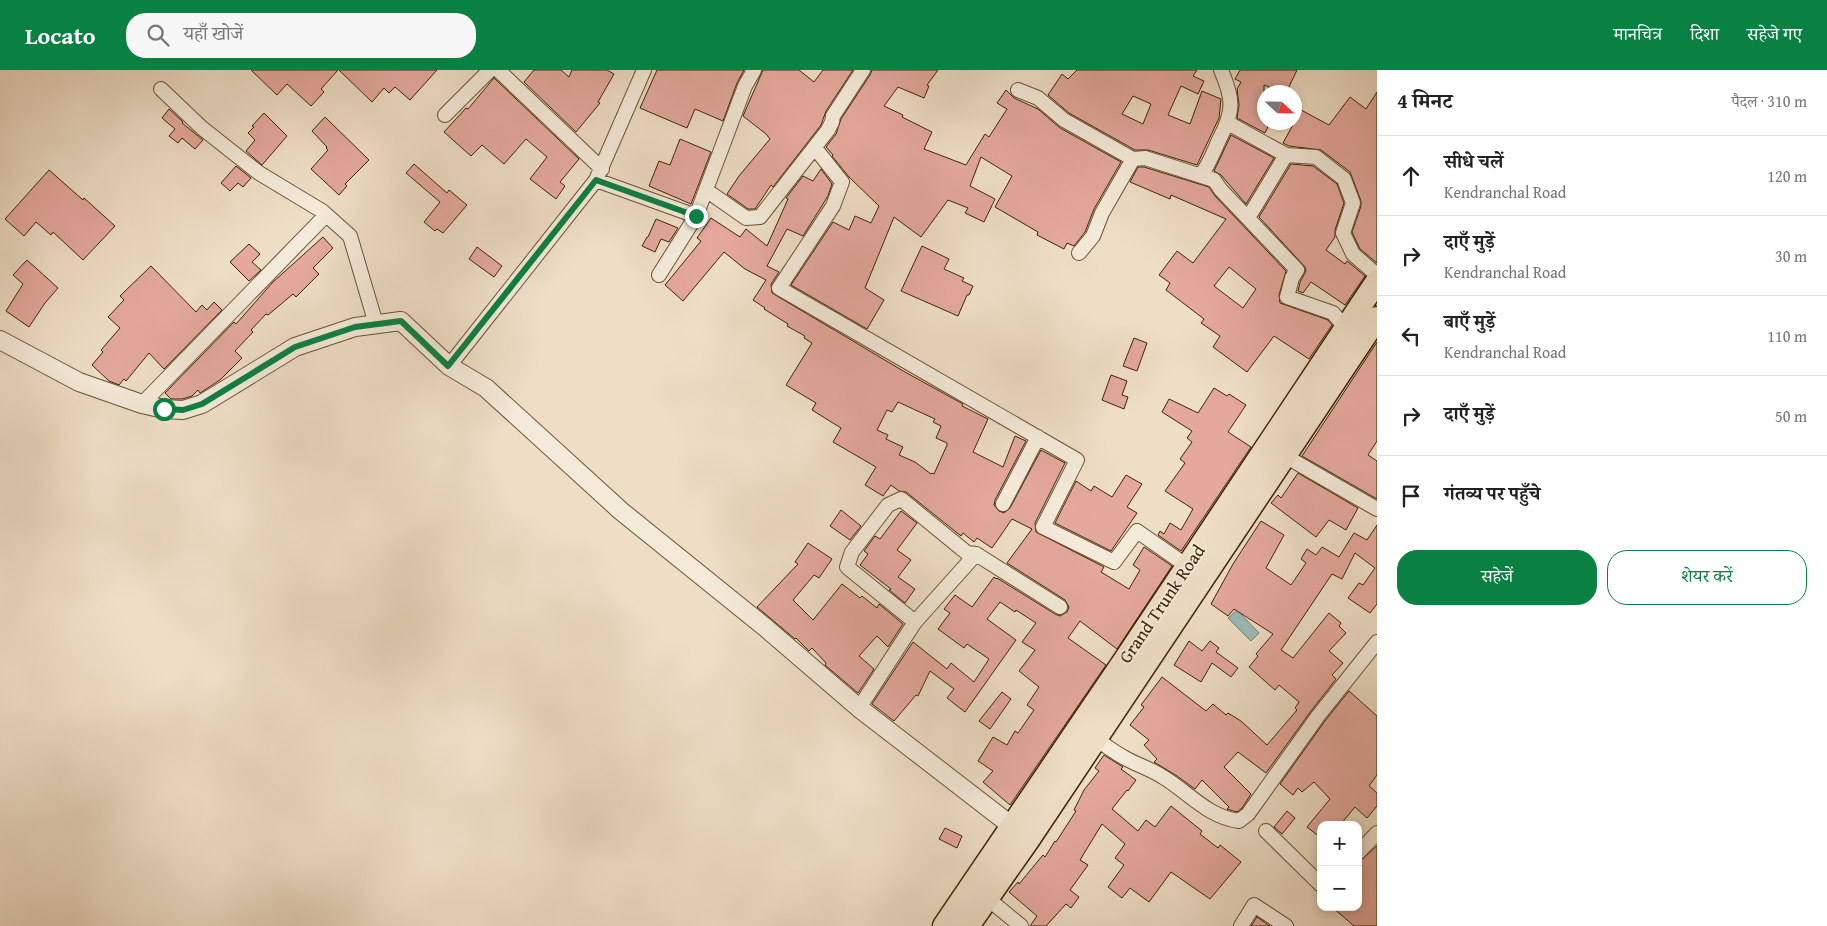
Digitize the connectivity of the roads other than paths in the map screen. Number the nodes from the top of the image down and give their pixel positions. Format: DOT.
graph roads {
  1 [pos="490,70"];
  2 [pos="498,70"];
  3 [pos="644,70"];
  4 [pos="754,70"];
  5 [pos="863,70"];
  6 [pos="1222,70"];
  7 [pos="161,89"];
  8 [pos="1018,90"];
  9 [pos="445,115"];
  10 [pos="1228,123"];
  11 [pos="815,148"];
  12 [pos="1286,155"];
  13 [pos="1133,159"];
  14 [pos="599,174"];
  15 [pos="1201,175"];
  16 [pos="706,190"];
  17 [pos="326,215"];
  18 [pos="696,216"];
  19 [pos="1248,218"];
  20 [pos="1079,253"];
  21 [pos="659,275"];
  22 [pos="1377,275"];
  23 [pos="1377,281"];
  24 [pos="1377,318"];
  25 [pos="376,324"];
  26 [pos="1341,336"];
  27 [pos="0,340"];
  28 [pos="448,366"];
  29 [pos="142,404"];
  30 [pos="1038,437"];
  31 [pos="1285,456"];
  32 [pos="1003,504"];
  33 [pos="1377,509"];
  34 [pos="976,554"];
  35 [pos="1187,566"];
  36 [pos="1060,607"];
  37 [pos="916,622"];
  38 [pos="1377,642"];
  39 [pos="859,708"];
  40 [pos="1096,739"];
  41 [pos="1011,825"];
  42 [pos="1266,831"];
  43 [pos="1377,833"];
  44 [pos="1029,839"];
  45 [pos="1362,850"];
  46 [pos="1317,881"];
  47 [pos="987,898"];
  48 [pos="944,926"];
  49 [pos="968,926"];
  50 [pos="1022,926"];
  51 [pos="1241,926"];
  52 [pos="1286,926"];
  1 -- 9 [label="street"];
  2 -- 14 [label="street"];
  3 -- 14 [label="street"];
  4 -- 16 [label="street"];
  5 -- 11 [label="street"];
  6 -- 10 [label="street"];
  7 -- 17 [label="street"];
  8 -- 13 [label="street"];
  10 -- 12 [label="street"];
  10 -- 15 [label="street"];
  11 -- 16 [label="street"];
  11 -- 30 [label="street"];
  12 -- 19 [label="street"];
  12 -- 22 [label="street"];
  13 -- 15 [label="street"];
  13 -- 20 [label="street"];
  14 -- 18 [label="street"];
  14 -- 28 [label="street"];
  15 -- 19 [label="street"];
  16 -- 18 [label="street"];
  17 -- 25 [label="street"];
  17 -- 29 [label="street"];
  18 -- 21 [label="street"];
  19 -- 26 [label="street"];
  23 -- 26 [label="highway, Grand Trunk Road"];
  24 -- 31 [label="highway, Grand Trunk Road"];
  25 -- 28 [label="street"];
  25 -- 29 [label="street"];
  26 -- 35 [label="highway, Grand Trunk Road"];
  27 -- 29 [label="street"];
  28 -- 39 [label="street"];
  30 -- 32 [label="street"];
  30 -- 35 [label="street"];
  31 -- 33 [label="street"];
  31 -- 40 [label="highway, Grand Trunk Road"];
  34 -- 36 [label="street"];
  34 -- 37 [label="street"];
  34 -- 37 [label="street"];
  35 -- 41 [label="highway, Grand Trunk Road"];
  37 -- 39 [label="street"];
  38 -- 40 [label="street"];
  39 -- 41 [label="street"];
  40 -- 44 [label="highway, Grand Trunk Road"];
  41 -- 44 [label="street"];
  41 -- 48 [label="highway, Grand Trunk Road"];
  42 -- 46 [label="street"];
  43 -- 45 [label="street"];
  44 -- 47 [label="highway, Grand Trunk Road"];
  47 -- 49 [label="highway, Grand Trunk Road"];
  47 -- 50 [label="street"];
  51 -- 52 [label="street"];
}
